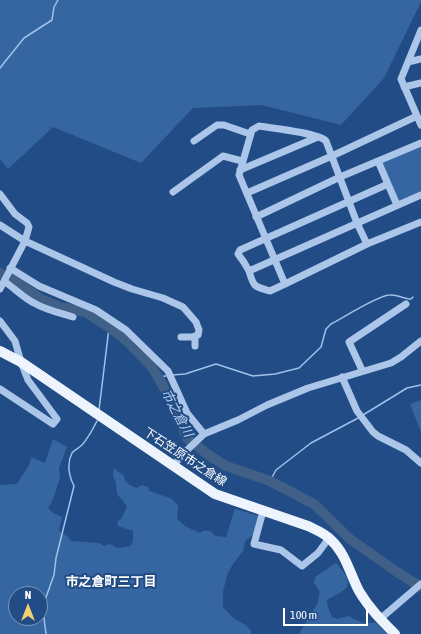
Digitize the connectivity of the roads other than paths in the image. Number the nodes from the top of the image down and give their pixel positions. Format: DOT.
graph roads {
  1 [pos="420,34"];
  2 [pos="421,59"];
  3 [pos="408,62"];
  4 [pos="421,83"];
  5 [pos="404,87"];
  6 [pos="417,112"];
  7 [pos="421,125"];
  8 [pos="250,134"];
  9 [pos="318,137"];
  10 [pos="194,141"];
  11 [pos="421,143"];
  12 [pos="332,156"];
  13 [pos="242,161"];
  14 [pos="378,161"];
  15 [pos="240,170"];
  16 [pos="340,177"];
  17 [pos="388,184"];
  18 [pos="173,192"];
  19 [pos="246,193"];
  20 [pos="0,194"];
  21 [pos="421,195"];
  22 [pos="349,202"];
  23 [pos="397,205"];
  24 [pos="256,217"];
  25 [pos="421,222"];
  26 [pos="357,223"];
  27 [pos="0,225"];
  28 [pos="266,238"];
  29 [pos="25,241"];
  30 [pos="367,244"];
  31 [pos="276,260"];
  32 [pos="10,268"];
  33 [pos="249,271"];
  34 [pos="4,281"];
  35 [pos="285,284"];
  36 [pos="0,288"];
  37 [pos="406,304"];
  38 [pos="73,317"];
  39 [pos="0,321"];
  40 [pos="195,336"];
  41 [pos="181,337"];
  42 [pos="421,341"];
  43 [pos="194,346"];
  44 [pos="0,351"];
  45 [pos="21,362"];
  46 [pos="362,370"];
  47 [pos="342,377"];
  48 [pos="0,389"];
  49 [pos="204,434"];
  50 [pos="421,463"];
  51 [pos="174,466"];
  52 [pos="263,511"];
  53 [pos="329,538"];
  54 [pos="421,584"];
  55 [pos="380,619"];
  56 [pos="395,634"];
  1 -- 3 [label="street"];
  2 -- 3 [label="street"];
  3 -- 5 [label="street"];
  4 -- 5 [label="street"];
  5 -- 6 [label="street"];
  6 -- 7 [label="street"];
  6 -- 12 [label="street"];
  8 -- 9 [label="street"];
  8 -- 10 [label="street"];
  8 -- 13 [label="street"];
  9 -- 12 [label="street"];
  9 -- 15 [label="street"];
  11 -- 14 [label="street"];
  12 -- 16 [label="street"];
  12 -- 19 [label="street"];
  13 -- 15 [label="street"];
  13 -- 18 [label="street"];
  14 -- 16 [label="street"];
  14 -- 17 [label="street"];
  15 -- 19 [label="street"];
  16 -- 22 [label="street"];
  16 -- 24 [label="street"];
  17 -- 22 [label="street"];
  17 -- 23 [label="street"];
  19 -- 24 [label="street"];
  20 -- 29 [label="street"];
  21 -- 23 [label="street"];
  22 -- 26 [label="street"];
  22 -- 28 [label="street"];
  23 -- 26 [label="street"];
  24 -- 28 [label="street"];
  25 -- 30 [label="street"];
  26 -- 30 [label="street"];
  26 -- 31 [label="street"];
  27 -- 29 [label="street"];
  28 -- 31 [label="street"];
  28 -- 33 [label="street"];
  29 -- 32 [label="street"];
  29 -- 40 [label="street"];
  30 -- 35 [label="street"];
  31 -- 33 [label="street"];
  31 -- 35 [label="street"];
  32 -- 34 [label="street"];
  32 -- 49 [label="street"];
  33 -- 35 [label="street"];
  34 -- 36 [label="street"];
  34 -- 38 [label="street"];
  37 -- 46 [label="street"];
  39 -- 45 [label="street"];
  40 -- 41 [label="street"];
  40 -- 43 [label="street"];
  42 -- 46 [label="street"];
  44 -- 45 [label="main road, 下石笠原市之倉線"];
  45 -- 48 [label="street"];
  45 -- 51 [label="main road, 下石笠原市之倉線"];
  46 -- 47 [label="street"];
  47 -- 49 [label="street"];
  47 -- 50 [label="street"];
  49 -- 51 [label="street"];
  51 -- 52 [label="main road, 下石笠原市之倉線"];
  52 -- 53 [label="main road, 下石笠原市之倉線"];
  52 -- 53 [label="street"];
  53 -- 55 [label="main road, 下石笠原市之倉線"];
  54 -- 55 [label="street"];
  55 -- 56 [label="main road, 下石笠原市之倉線"];
}
